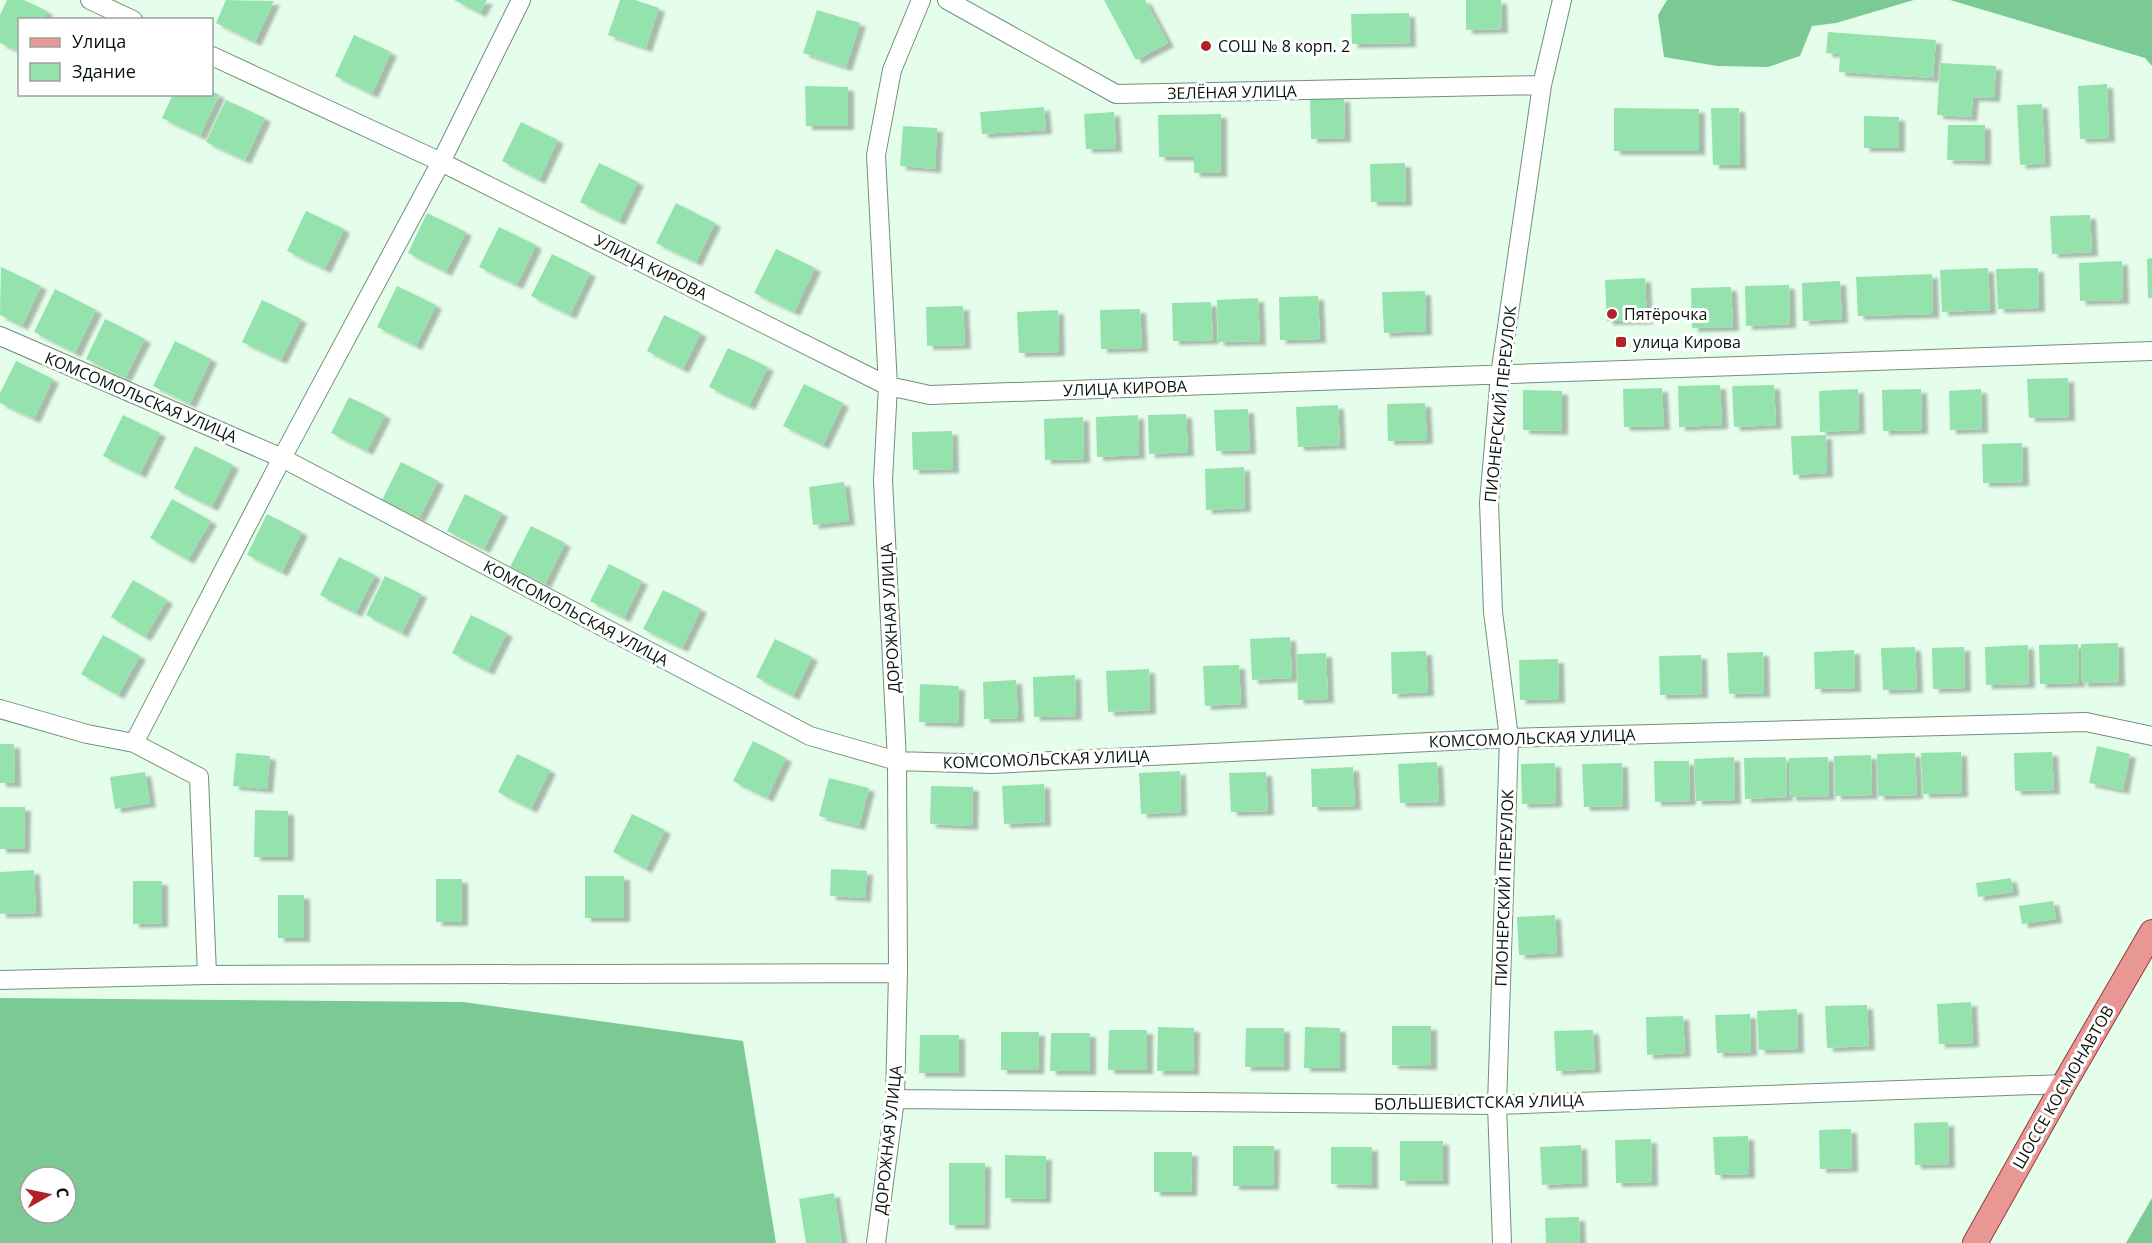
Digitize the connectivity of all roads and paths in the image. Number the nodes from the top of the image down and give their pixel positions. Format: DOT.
graph roads {
  1 [pos="90,0"];
  2 [pos="521,0"];
  3 [pos="921,0"];
  4 [pos="947,0"];
  5 [pos="1562,0"];
  6 [pos="129,18"];
  7 [pos="213,56"];
  8 [pos="1542,85"];
  9 [pos="441,162"];
  10 [pos="0,336"];
  11 [pos="2152,351"];
  12 [pos="1500,375"];
  13 [pos="888,386"];
  14 [pos="282,458"];
  15 [pos="0,709"];
  16 [pos="2152,736"];
  17 [pos="1509,738"];
  18 [pos="134,743"];
  19 [pos="897,761"];
  20 [pos="2152,932"];
  21 [pos="898,973"];
  22 [pos="207,975"];
  23 [pos="0,980"];
  24 [pos="2064,1084"];
  25 [pos="895,1099"];
  26 [pos="1497,1105"];
  27 [pos="876,1243"];
  28 [pos="1502,1243"];
  29 [pos="1975,1243"];
  1 -- 6 [label="street"];
  2 -- 9 [label="street"];
  3 -- 13 [label="street, ДОРОЖНАЯ УЛИЦА"];
  4 -- 8 [label="street, ЗЕЛЁНАЯ УЛИЦА"];
  5 -- 8 [label="street, ПИОНЕРСКИЙ ПЕРЕУЛОК"];
  7 -- 9 [label="street, УЛИЦА КИРОВА"];
  8 -- 12 [label="street, ПИОНЕРСКИЙ ПЕРЕУЛОК"];
  9 -- 13 [label="street, УЛИЦА КИРОВА"];
  9 -- 14 [label="street"];
  10 -- 14 [label="street, КОМСОМОЛЬСКАЯ УЛИЦА"];
  11 -- 12 [label="street, УЛИЦА КИРОВА"];
  12 -- 13 [label="street, УЛИЦА КИРОВА"];
  12 -- 17 [label="street, ПИОНЕРСКИЙ ПЕРЕУЛОК"];
  13 -- 19 [label="street, ДОРОЖНАЯ УЛИЦА"];
  14 -- 18 [label="street"];
  14 -- 19 [label="street, КОМСОМОЛЬСКАЯ УЛИЦА"];
  15 -- 18 [label="street"];
  16 -- 17 [label="street, КОМСОМОЛЬСКАЯ УЛИЦА"];
  17 -- 19 [label="street, КОМСОМОЛЬСКАЯ УЛИЦА"];
  17 -- 26 [label="street, ПИОНЕРСКИЙ ПЕРЕУЛОК"];
  18 -- 22 [label="street"];
  19 -- 21 [label="street, ДОРОЖНАЯ УЛИЦА"];
  20 -- 24 [label="main road, ШОССЕ КОСМОНАВТОВ"];
  21 -- 22 [label="street"];
  21 -- 25 [label="street, ДОРОЖНАЯ УЛИЦА"];
  22 -- 23 [label="street"];
  24 -- 26 [label="street, БОЛЬШЕВИСТСКАЯ УЛИЦА"];
  24 -- 29 [label="main road, ШОССЕ КОСМОНАВТОВ"];
  25 -- 26 [label="street, БОЛЬШЕВИСТСКАЯ УЛИЦА"];
  25 -- 27 [label="street, ДОРОЖНАЯ УЛИЦА"];
  26 -- 28 [label="street, ПИОНЕРСКИЙ ПЕРЕУЛОК"];
}
